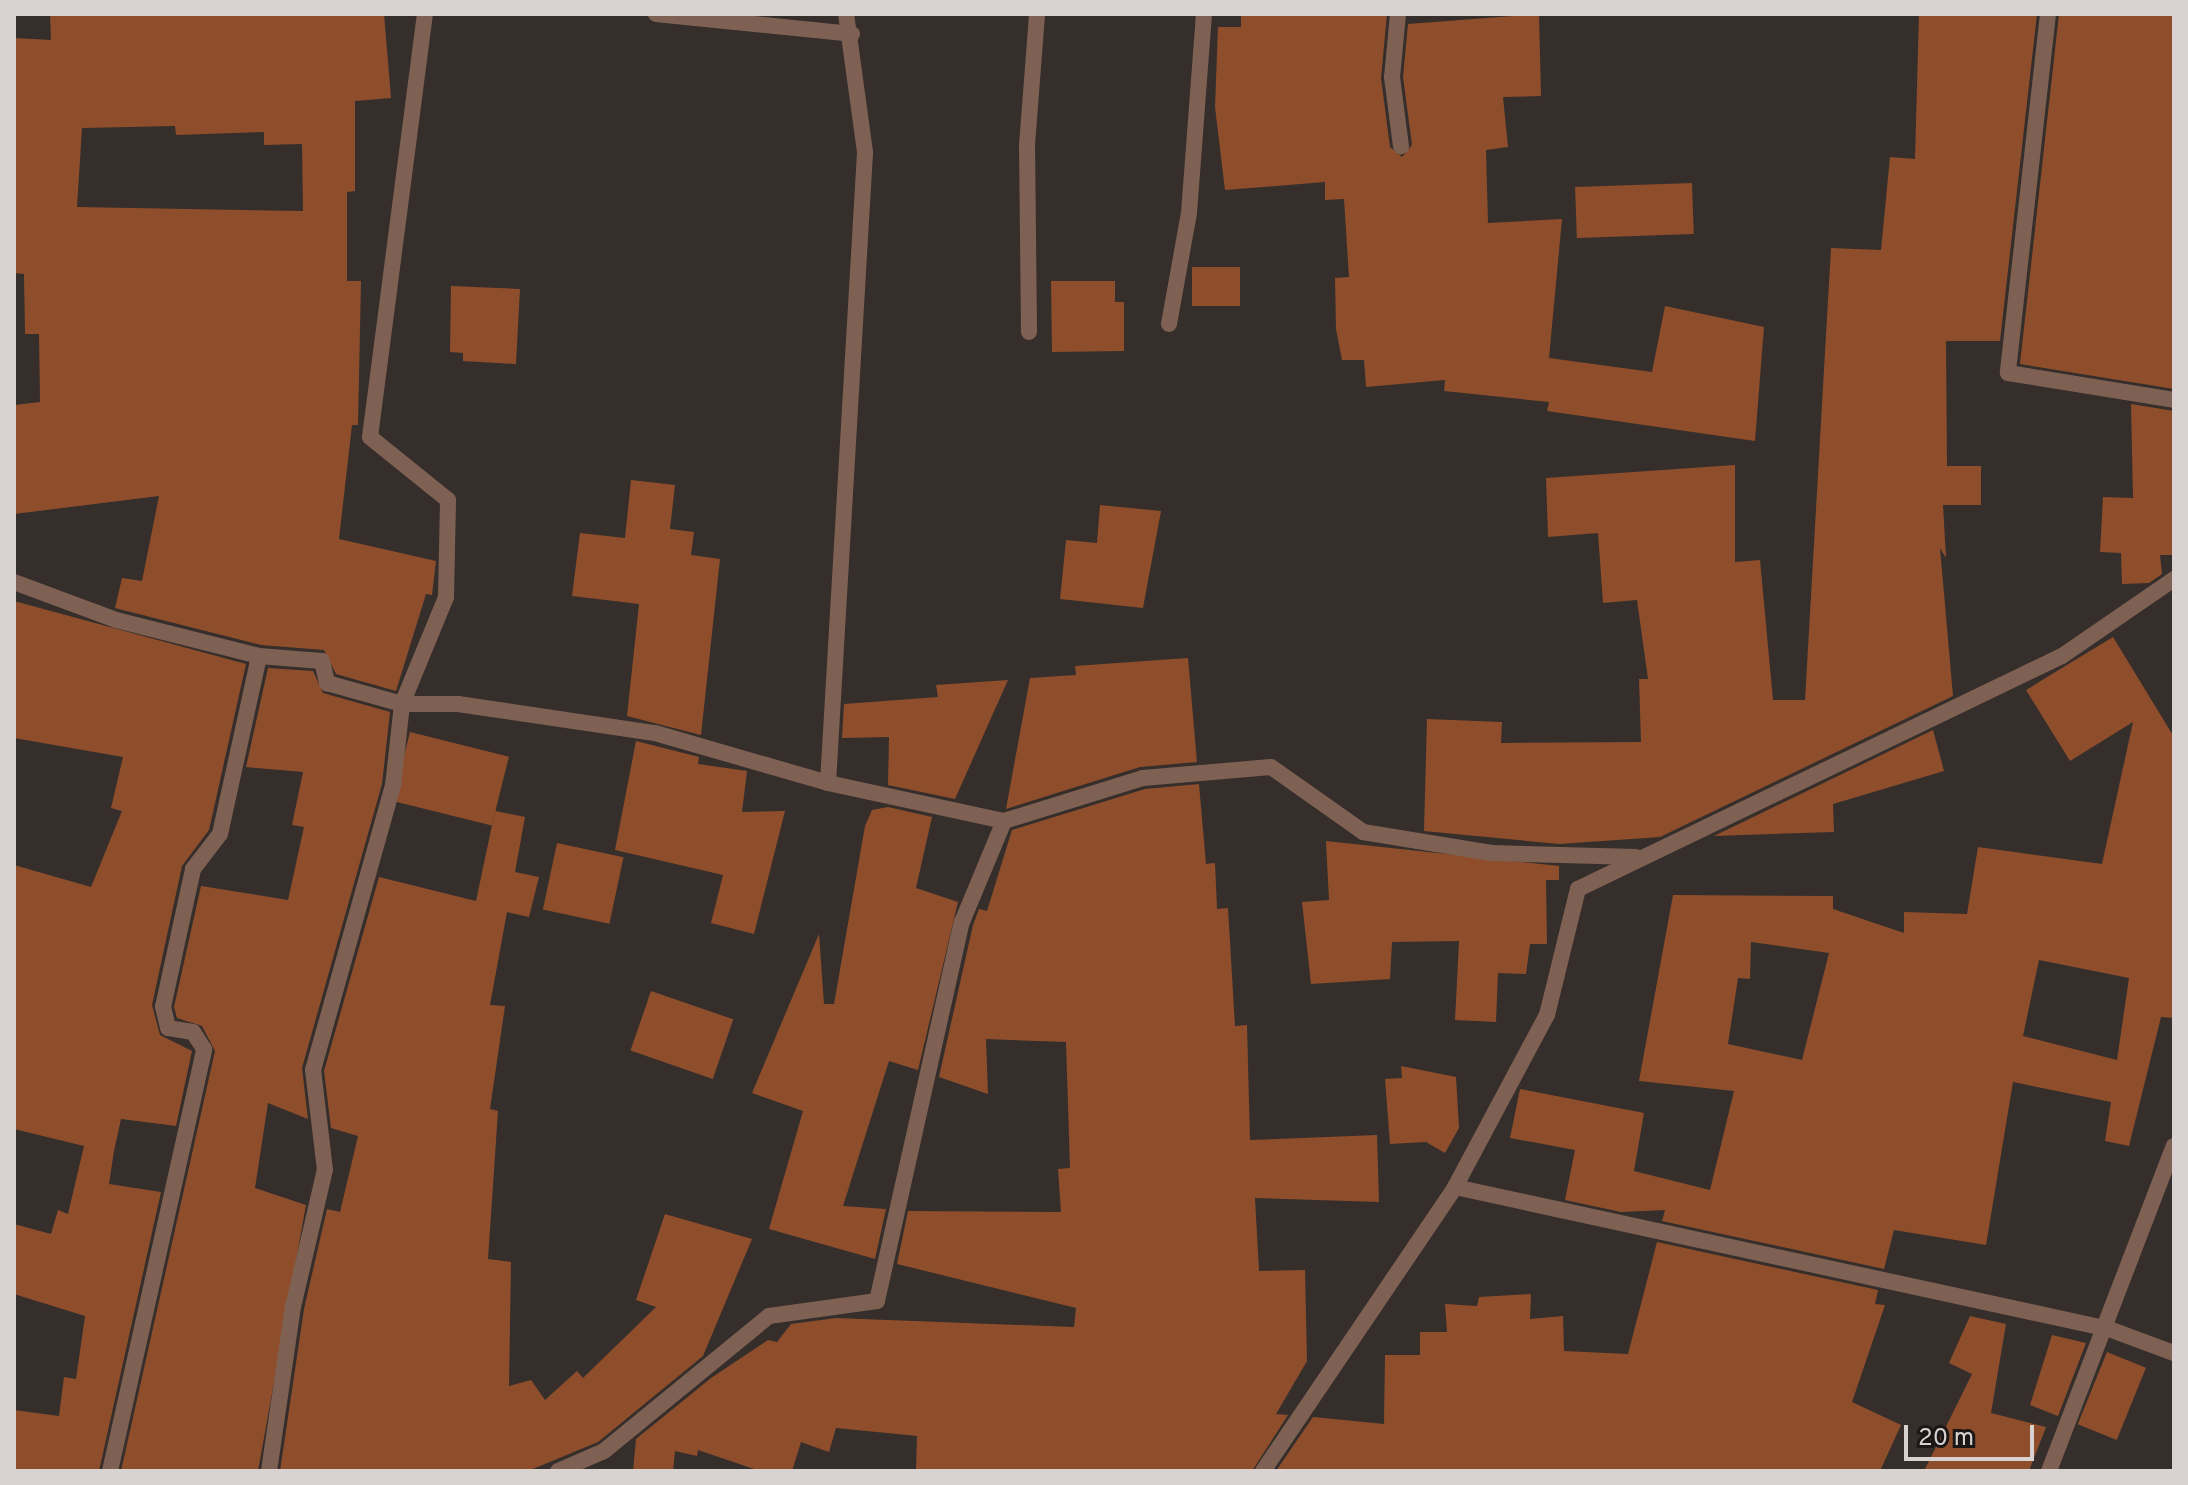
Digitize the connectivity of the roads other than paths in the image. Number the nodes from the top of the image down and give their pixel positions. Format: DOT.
graph roads {
  1 [pos="425,14"];
  2 [pos="656,14"];
  3 [pos="846,14"];
  4 [pos="1037,14"];
  5 [pos="1204,14"];
  6 [pos="1398,14"];
  7 [pos="2048,14"];
  8 [pos="852,34"];
  9 [pos="1401,146"];
  10 [pos="1169,324"];
  11 [pos="1029,332"];
  12 [pos="2174,400"];
  13 [pos="2174,579"];
  14 [pos="14,582"];
  15 [pos="259,656"];
  16 [pos="402,704"];
  17 [pos="828,783"];
  18 [pos="1004,821"];
  19 [pos="1636,857"];
  20 [pos="2174,1146"];
  21 [pos="1455,1187"];
  22 [pos="2109,1329"];
  23 [pos="2174,1353"];
  24 [pos="110,1471"];
  25 [pos="269,1471"];
  26 [pos="558,1471"];
  27 [pos="1263,1471"];
  28 [pos="2049,1471"];
  1 -- 16 [label="street"];
  2 -- 8 [label="street"];
  3 -- 8 [label="street"];
  4 -- 11 [label="street"];
  5 -- 10 [label="street"];
  6 -- 9 [label="street"];
  7 -- 12 [label="street"];
  8 -- 17 [label="street"];
  13 -- 19 [label="street"];
  14 -- 15 [label="street"];
  15 -- 16 [label="street"];
  15 -- 24 [label="street"];
  16 -- 17 [label="street"];
  16 -- 25 [label="street"];
  17 -- 18 [label="street"];
  18 -- 19 [label="street"];
  18 -- 26 [label="street"];
  19 -- 21 [label="street"];
  20 -- 22 [label="street"];
  21 -- 22 [label="street"];
  21 -- 27 [label="street"];
  22 -- 23 [label="street"];
  22 -- 28 [label="street"];
}
